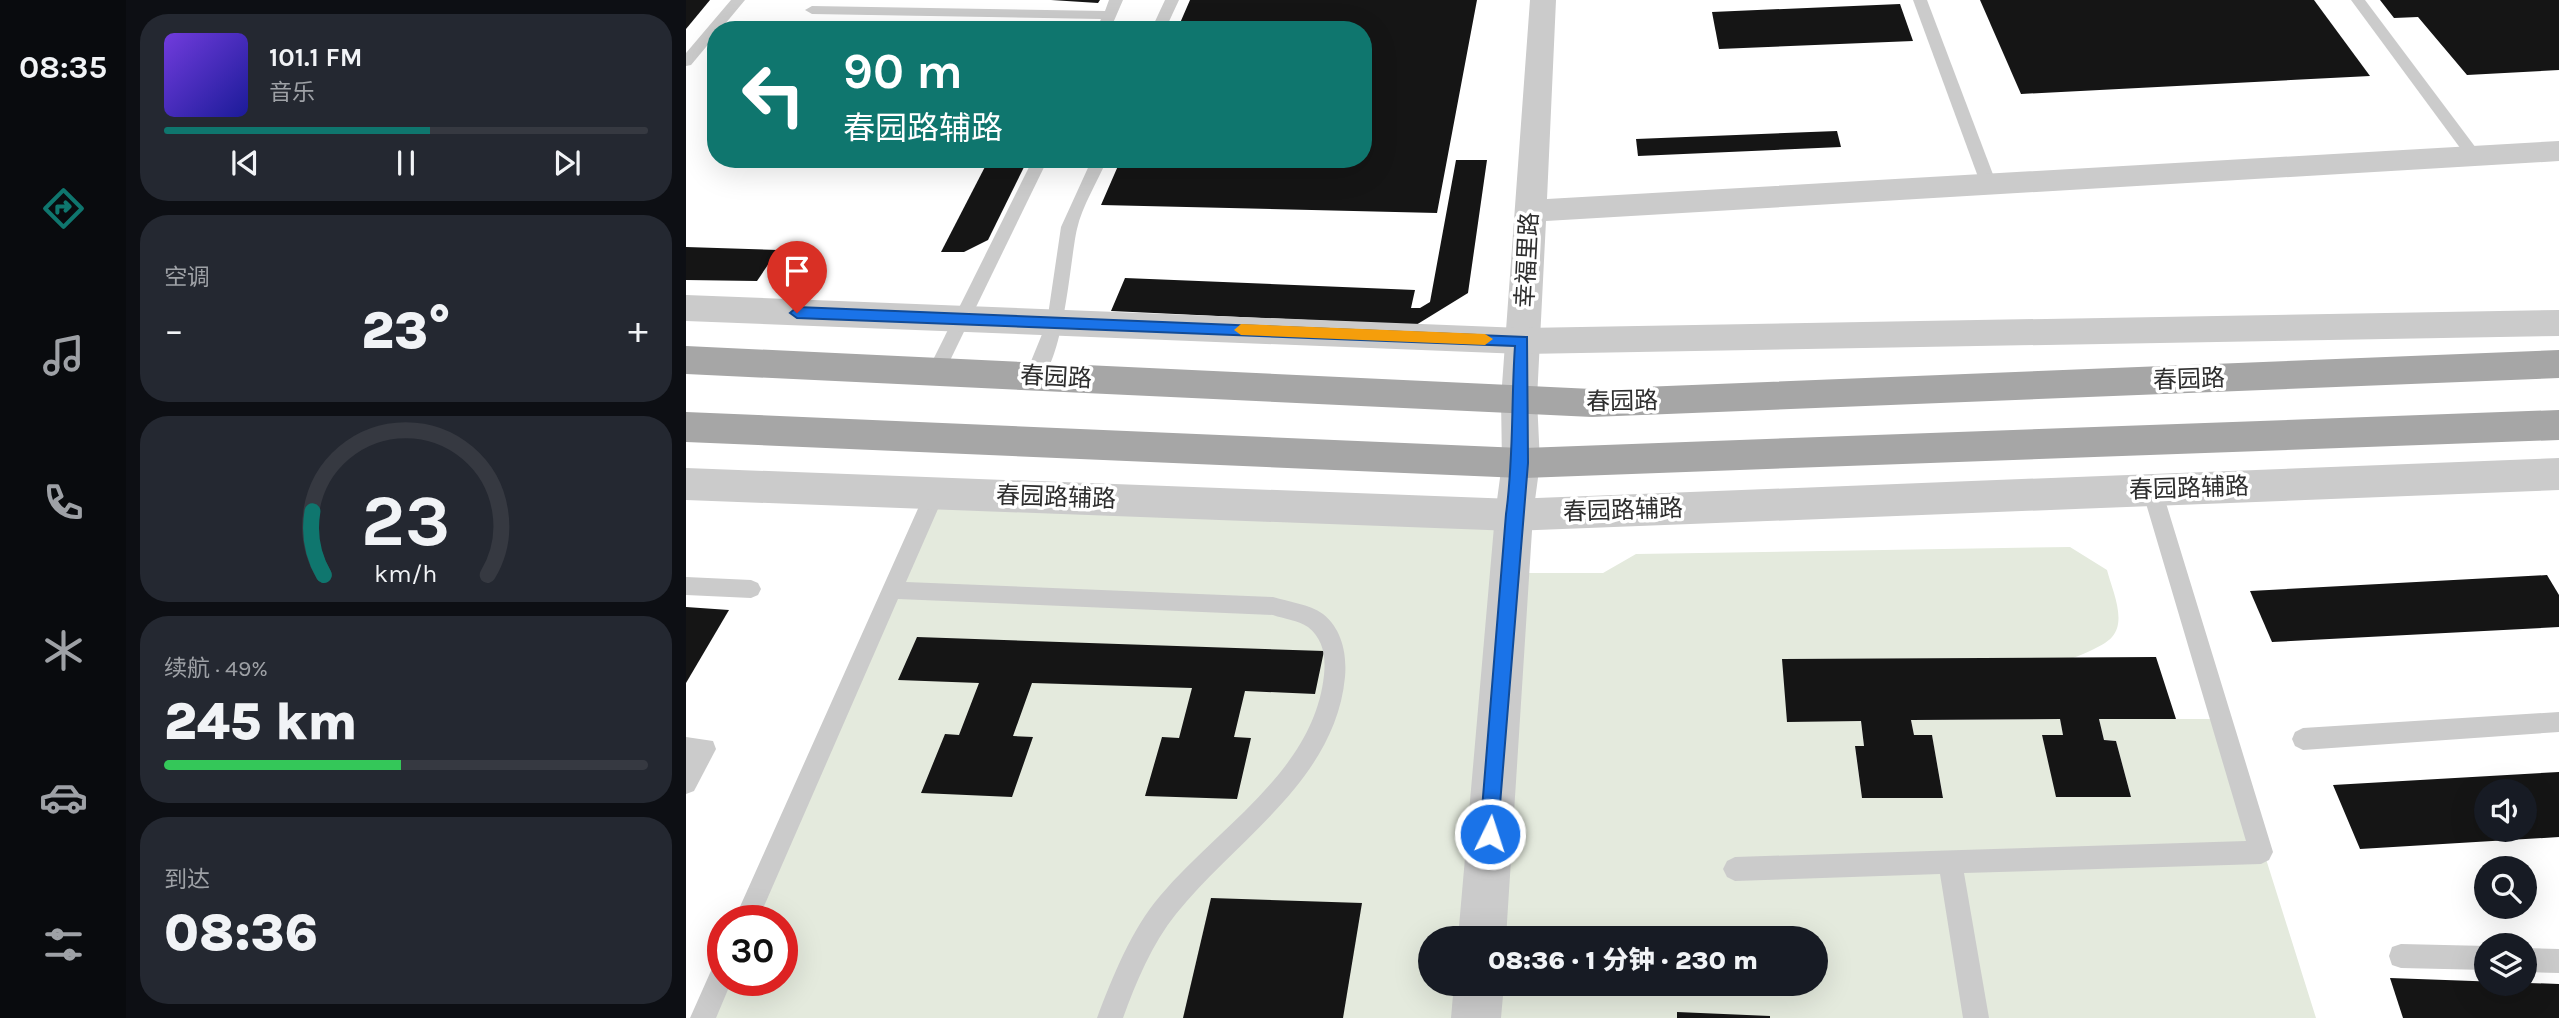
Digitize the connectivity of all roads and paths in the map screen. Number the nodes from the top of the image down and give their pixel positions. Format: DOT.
graph roads {
  1 [pos="737,0"];
  2 [pos="1116,0"];
  3 [pos="1172,0"];
  4 [pos="1543,0"];
  5 [pos="1920,0"];
  6 [pos="2358,0"];
  7 [pos="812,10"];
  8 [pos="1110,15"];
  9 [pos="720,21"];
  10 [pos="1107,21"];
  11 [pos="1162,21"];
  12 [pos="707,36"];
  13 [pos="686,62"];
  14 [pos="2559,151"];
  15 [pos="2474,156"];
  16 [pos="1037,168"];
  17 [pos="1096,168"];
  18 [pos="1989,185"];
  19 [pos="1530,211"];
  20 [pos="686,308"];
  21 [pos="962,319"];
  22 [pos="1056,322"];
  23 [pos="2559,323"];
  24 [pos="1522,341"];
  25 [pos="686,360"];
  26 [pos="2559,364"];
  27 [pos="936,372"];
  28 [pos="1034,376"];
  29 [pos="1519,399"];
  30 [pos="2559,425"];
  31 [pos="686,427"];
  32 [pos="1521,463"];
  33 [pos="2559,474"];
  34 [pos="686,484"];
  35 [pos="2152,489"];
  36 [pos="935,493"];
  37 [pos="1514,514"];
  38 [pos="686,586"];
  39 [pos="751,589"];
  40 [pos="892,590"];
  41 [pos="2559,722"];
  42 [pos="2303,739"];
  43 [pos="686,747"];
  44 [pos="686,783"];
  45 [pos="1950,862"];
  46 [pos="1735,869"];
  47 [pos="753,905"];
  48 [pos="1483,926"];
  49 [pos="2401,956"];
  50 [pos="2474,958"];
  51 [pos="2537,960"];
  52 [pos="2559,961"];
  53 [pos="713,996"];
  54 [pos="1478,996"];
  55 [pos="703,1018"];
  56 [pos="1110,1018"];
  57 [pos="1476,1018"];
  58 [pos="1976,1018"];
  1 -- 9 [label="lane"];
  2 -- 8 [label="lane"];
  3 -- 11 [label="lane"];
  4 -- 19 [label="street, 幸福里路"];
  5 -- 18 [label="lane"];
  6 -- 15 [label="lane"];
  7 -- 8 [label="lane"];
  8 -- 10 [label="lane"];
  12 -- 13 [label="lane"];
  14 -- 15 [label="street"];
  15 -- 18 [label="street"];
  16 -- 21 [label="lane"];
  17 -- 22 [label="lane"];
  18 -- 19 [label="street"];
  19 -- 24 [label="street, 幸福里路"];
  20 -- 21 [label="street"];
  21 -- 22 [label="street"];
  21 -- 27 [label="lane"];
  22 -- 24 [label="street"];
  22 -- 28 [label="lane"];
  23 -- 24 [label="street"];
  24 -- 29 [label="street, 幸福里路"];
  25 -- 27 [label="main road, 春园路"];
  26 -- 29 [label="main road, 春园路"];
  27 -- 28 [label="main road, 春园路"];
  28 -- 29 [label="main road, 春园路"];
  29 -- 32 [label="street, 幸福里路"];
  30 -- 32 [label="main road"];
  31 -- 32 [label="main road"];
  32 -- 37 [label="street, 幸福里路"];
  33 -- 35 [label="street, 春园路辅路"];
  34 -- 36 [label="street, 春园路辅路"];
  35 -- 37 [label="street, 春园路辅路"];
  35 -- 45 [label="lane"];
  36 -- 37 [label="street, 春园路辅路"];
  36 -- 40 [label="lane"];
  37 -- 48 [label="street, 幸福里路"];
  38 -- 39 [label="lane"];
  40 -- 47 [label="lane"];
  40 -- 56 [label="lane"];
  41 -- 42 [label="lane"];
  43 -- 44 [label="lane"];
  45 -- 46 [label="lane"];
  45 -- 58 [label="lane"];
  49 -- 50 [label="lane"];
  51 -- 52 [label="lane"];
  53 -- 55 [label="lane"];
  54 -- 57 [label="street"];
}
